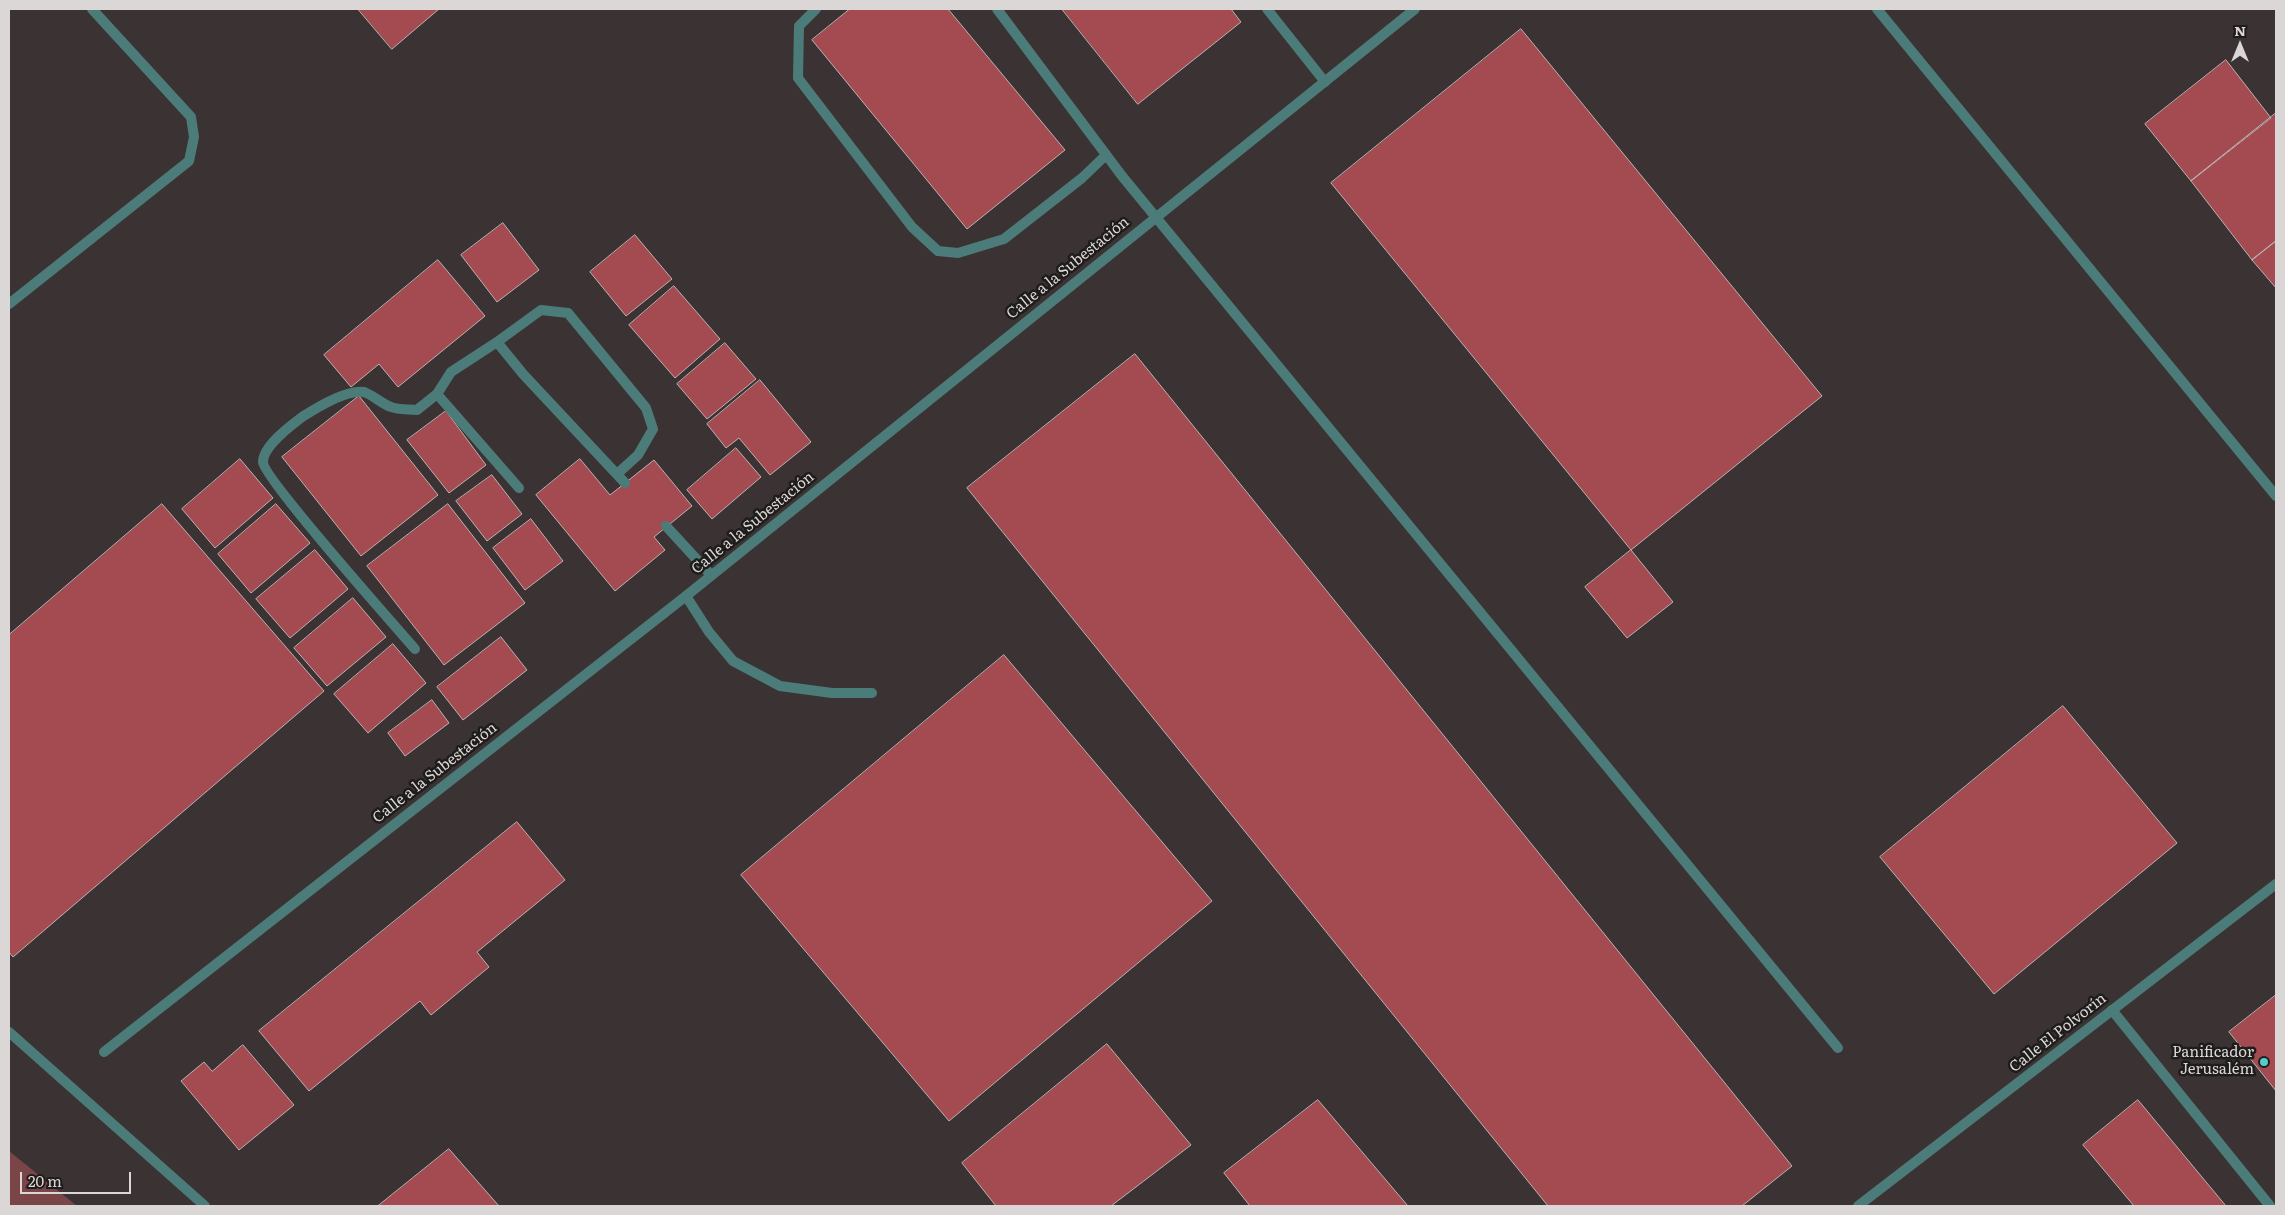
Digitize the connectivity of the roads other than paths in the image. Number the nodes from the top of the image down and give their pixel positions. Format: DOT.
graph roads {
  1 [pos="92,9"];
  2 [pos="816,9"];
  3 [pos="997,9"];
  4 [pos="1267,9"];
  5 [pos="1415,9"];
  6 [pos="1877,9"];
  7 [pos="1324,82"];
  8 [pos="1106,155"];
  9 [pos="1157,216"];
  10 [pos="9,304"];
  11 [pos="497,342"];
  12 [pos="437,394"];
  13 [pos="617,474"];
  14 [pos="625,484"];
  15 [pos="519,488"];
  16 [pos="2276,496"];
  17 [pos="666,526"];
  18 [pos="711,575"];
  19 [pos="686,596"];
  20 [pos="415,649"];
  21 [pos="872,693"];
  22 [pos="2276,884"];
  23 [pos="2112,1010"];
  24 [pos="9,1032"];
  25 [pos="1838,1048"];
  26 [pos="104,1052"];
  27 [pos="204,1206"];
  28 [pos="1858,1206"];
  29 [pos="2270,1206"];
  1 -- 10 [label="street"];
  2 -- 8 [label="street"];
  3 -- 8 [label="street"];
  4 -- 7 [label="street"];
  5 -- 7 [label="street, Calle a la Subestación"];
  6 -- 16 [label="street"];
  7 -- 9 [label="street, Calle a la Subestación"];
  8 -- 9 [label="street"];
  9 -- 18 [label="street, Calle a la Subestación"];
  9 -- 25 [label="street"];
  11 -- 12 [label="street"];
  11 -- 13 [label="street"];
  11 -- 13 [label="street"];
  12 -- 15 [label="street"];
  12 -- 20 [label="street"];
  13 -- 14 [label="street"];
  17 -- 18 [label="street"];
  18 -- 19 [label="street, Calle a la Subestación"];
  19 -- 21 [label="street"];
  19 -- 26 [label="street, Calle a la Subestación"];
  22 -- 23 [label="street, Calle El Polvorín"];
  23 -- 28 [label="street, Calle El Polvorín"];
  23 -- 29 [label="street"];
  24 -- 27 [label="street"];
}
